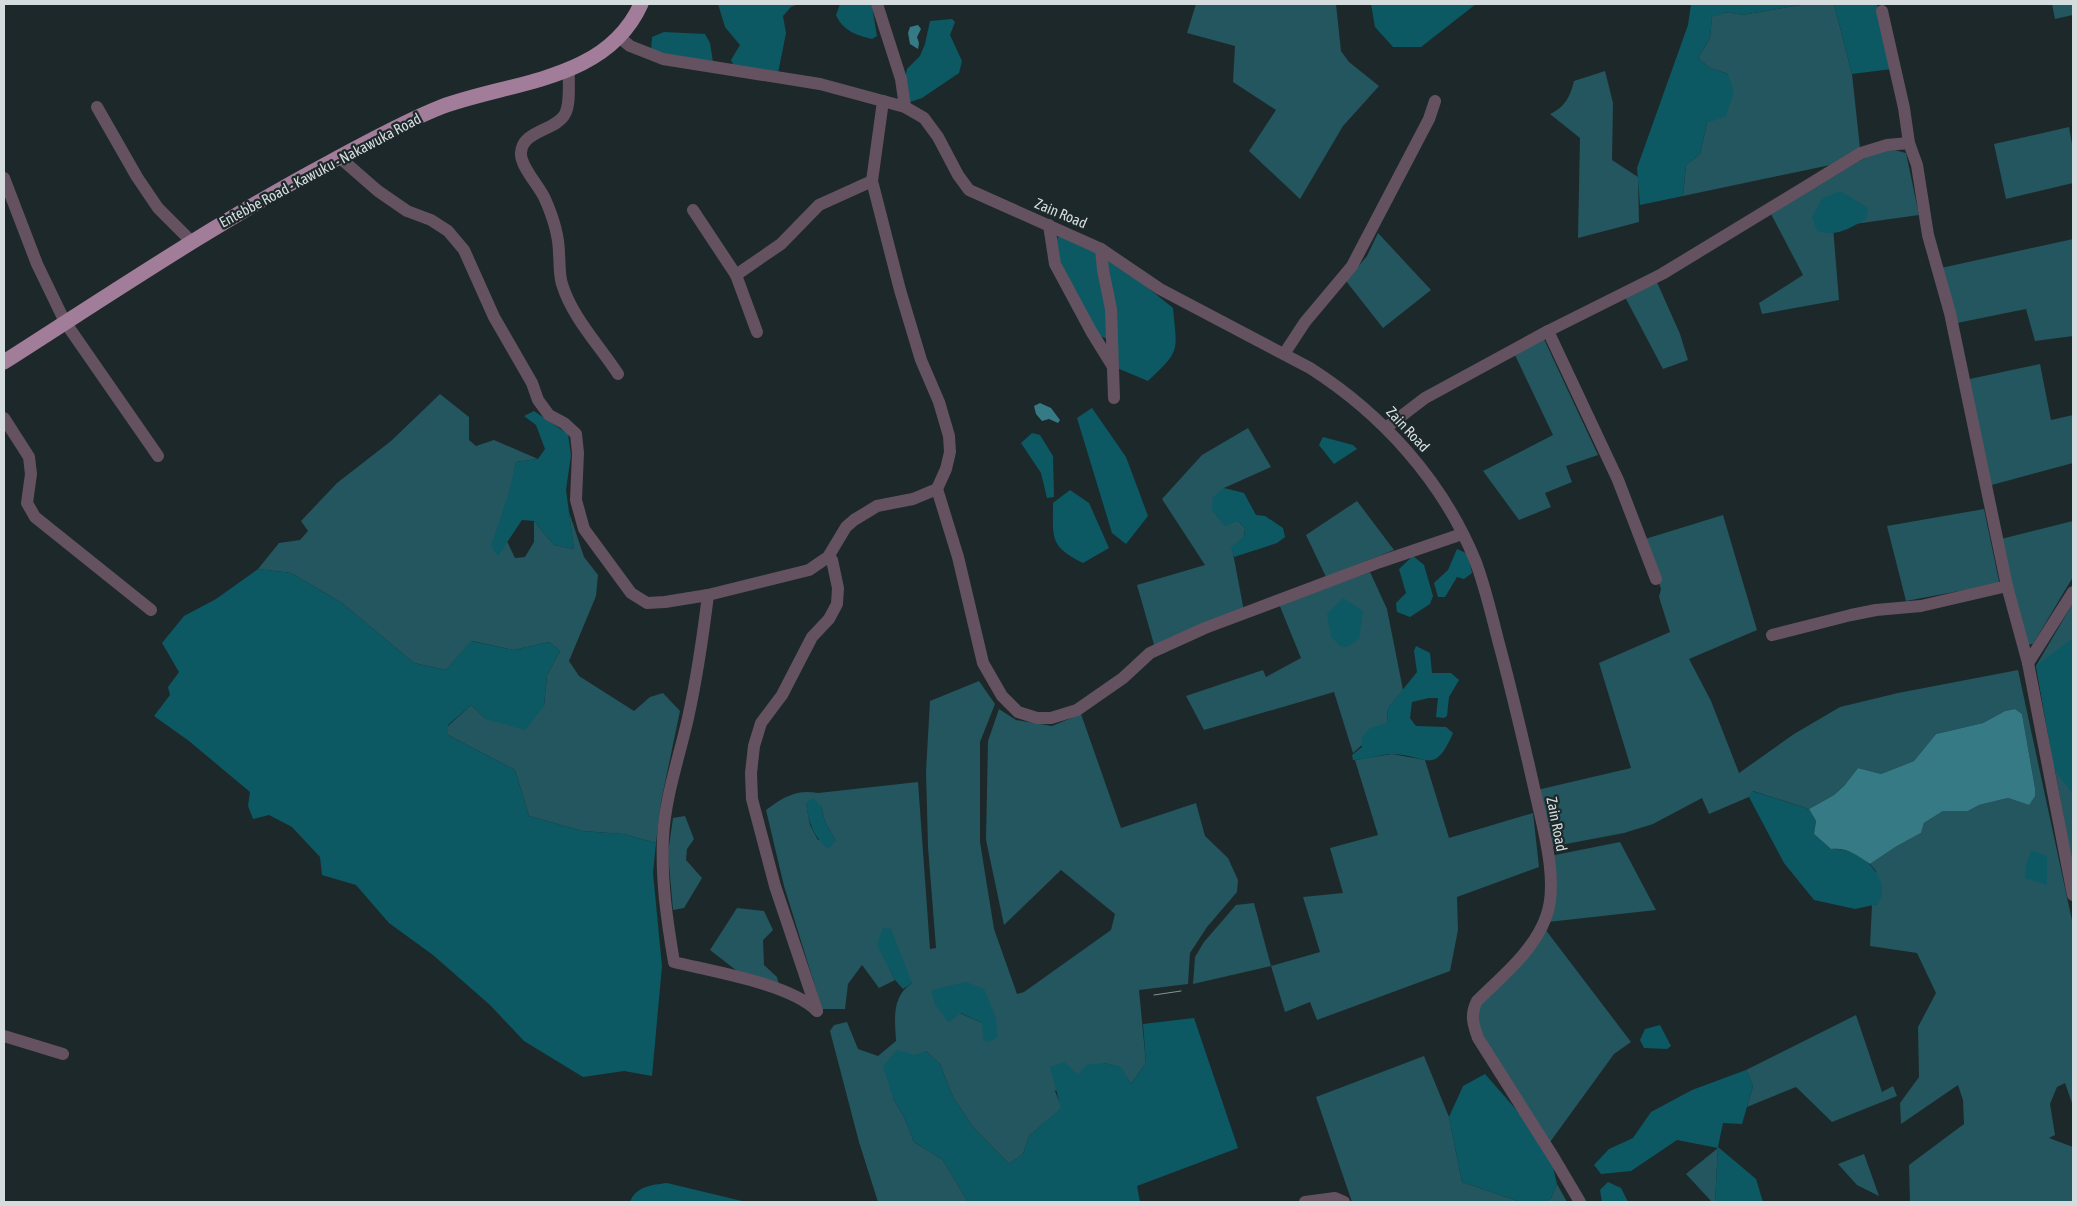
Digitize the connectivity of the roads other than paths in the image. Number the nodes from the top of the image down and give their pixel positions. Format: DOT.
graph roads {
  1 [pos="641,4"];
  2 [pos="877,4"];
  3 [pos="1882,11"];
  4 [pos="619,37"];
  5 [pos="569,69"];
  6 [pos="884,101"];
  7 [pos="1435,101"];
  8 [pos="97,107"];
  9 [pos="905,108"];
  10 [pos="1909,143"];
  11 [pos="339,158"];
  12 [pos="4,178"];
  13 [pos="872,181"];
  14 [pos="693,210"];
  15 [pos="1049,225"];
  16 [pos="191,242"];
  17 [pos="1101,249"];
  18 [pos="736,276"];
  19 [pos="66,322"];
  20 [pos="1548,331"];
  21 [pos="757,332"];
  22 [pos="1284,354"];
  23 [pos="4,362"];
  24 [pos="1112,365"];
  25 [pos="618,374"];
  26 [pos="1114,398"];
  27 [pos="4,418"];
  28 [pos="1387,427"];
  29 [pos="158,456"];
  30 [pos="937,489"];
  31 [pos="1462,534"];
  32 [pos="828,557"];
  33 [pos="1656,579"];
  34 [pos="2007,586"];
  35 [pos="2073,592"];
  36 [pos="708,595"];
  37 [pos="152,610"];
  38 [pos="1772,635"];
  39 [pos="2028,663"];
  40 [pos="2073,895"];
  41 [pos="4,1036"];
  42 [pos="63,1054"];
  43 [pos="1306,1202"];
  44 [pos="1344,1202"];
  45 [pos="1580,1202"];
  1 -- 4 [label="main road, Entebbe Road - Kawuku - Nakawuka Road"];
  2 -- 9 [label="street"];
  3 -- 10 [label="street"];
  4 -- 5 [label="main road, Entebbe Road - Kawuku - Nakawuka Road"];
  4 -- 6 [label="street, Zain Road"];
  5 -- 11 [label="main road, Entebbe Road - Kawuku - Nakawuka Road"];
  5 -- 25 [label="street"];
  6 -- 9 [label="street, Zain Road"];
  6 -- 13 [label="street"];
  7 -- 22 [label="street"];
  8 -- 16 [label="street"];
  9 -- 15 [label="street, Zain Road"];
  10 -- 20 [label="street"];
  10 -- 34 [label="street"];
  11 -- 16 [label="main road, Entebbe Road - Kawuku - Nakawuka Road"];
  11 -- 36 [label="street"];
  12 -- 19 [label="street"];
  13 -- 18 [label="street"];
  13 -- 30 [label="street"];
  14 -- 18 [label="street"];
  15 -- 17 [label="street, Zain Road"];
  15 -- 24 [label="street"];
  16 -- 19 [label="main road, Entebbe Road - Kawuku - Nakawuka Road"];
  17 -- 22 [label="street, Zain Road"];
  17 -- 24 [label="street"];
  18 -- 21 [label="street"];
  19 -- 23 [label="main road, Entebbe Road - Kawuku - Nakawuka Road"];
  19 -- 29 [label="street"];
  20 -- 28 [label="street"];
  20 -- 33 [label="street"];
  22 -- 28 [label="street, Zain Road"];
  24 -- 26 [label="street"];
  27 -- 37 [label="street"];
  28 -- 31 [label="street, Zain Road"];
  30 -- 31 [label="street"];
  30 -- 32 [label="street"];
  31 -- 45 [label="street, Zain Road"];
  32 -- 36 [label="street"];
  32 -- 36 [label="street"];
  34 -- 38 [label="street"];
  34 -- 39 [label="street"];
  35 -- 39 [label="street"];
  39 -- 40 [label="street"];
  41 -- 42 [label="street"];
  43 -- 44 [label="street"];
}
